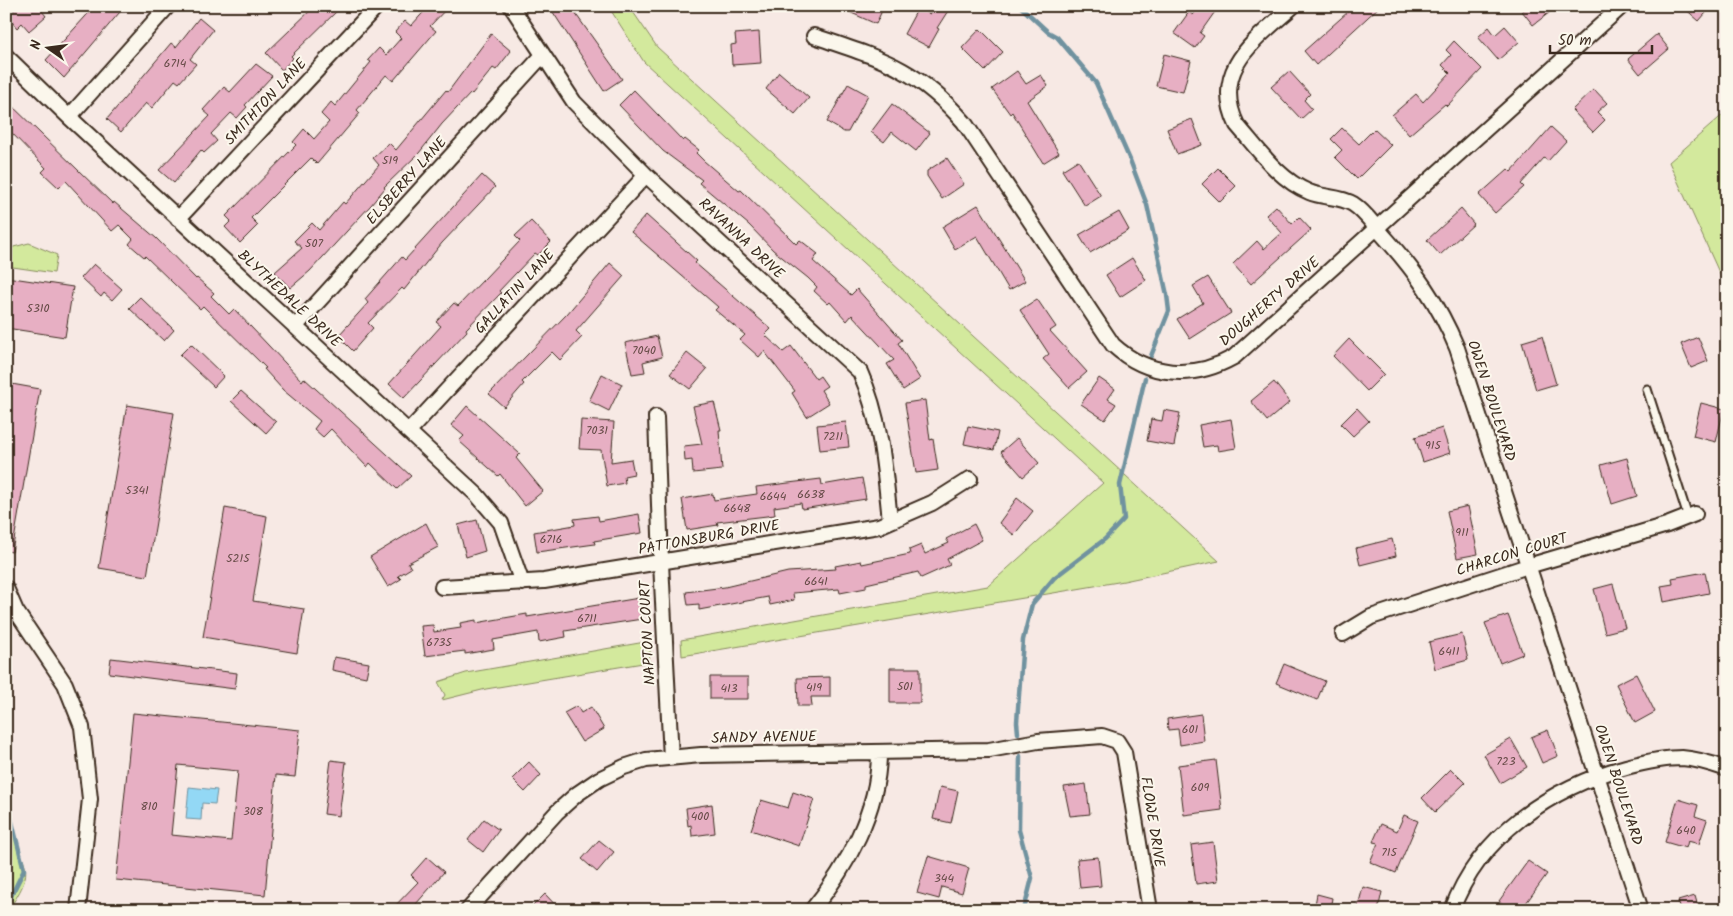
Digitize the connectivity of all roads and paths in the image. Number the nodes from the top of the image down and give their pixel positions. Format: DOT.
graph roads {
  1 [pos="168,6"];
  2 [pos="377,6"];
  3 [pos="511,6"];
  4 [pos="1293,6"];
  5 [pos="1622,6"];
  6 [pos="814,36"];
  7 [pos="6,56"];
  8 [pos="542,56"];
  9 [pos="69,117"];
  10 [pos="646,175"];
  11 [pos="178,219"];
  12 [pos="1377,228"];
  13 [pos="296,327"];
  14 [pos="1647,389"];
  15 [pos="656,417"];
  16 [pos="409,431"];
  17 [pos="970,478"];
  18 [pos="1691,515"];
  19 [pos="890,521"];
  20 [pos="661,563"];
  21 [pos="1528,566"];
  22 [pos="522,583"];
  23 [pos="442,587"];
  24 [pos="6,588"];
  25 [pos="1343,634"];
  26 [pos="1117,741"];
  27 [pos="880,753"];
  28 [pos="671,758"];
  29 [pos="1727,769"];
  30 [pos="1598,776"];
  31 [pos="78,910"];
  32 [pos="468,910"];
  33 [pos="812,910"];
  34 [pos="1150,910"];
  35 [pos="1452,910"];
  36 [pos="1640,910"];
  1 -- 9 [label="street"];
  2 -- 11 [label="street, SMITHTON LANE"];
  3 -- 8 [label="street, RAVANNA DRIVE"];
  4 -- 12 [label="street, OWEN BOULEVARD"];
  5 -- 12 [label="street, DOUGHERTY DRIVE"];
  6 -- 12 [label="street, DOUGHERTY DRIVE"];
  7 -- 9 [label="street, BLYTHEDALE DRIVE"];
  8 -- 10 [label="street, RAVANNA DRIVE"];
  8 -- 13 [label="street, ELSBERRY LANE"];
  9 -- 11 [label="street, BLYTHEDALE DRIVE"];
  10 -- 16 [label="street, GALLATIN LANE"];
  10 -- 19 [label="street, RAVANNA DRIVE"];
  11 -- 13 [label="street, BLYTHEDALE DRIVE"];
  12 -- 21 [label="street, OWEN BOULEVARD"];
  13 -- 16 [label="street, BLYTHEDALE DRIVE"];
  14 -- 18 [label="lane"];
  15 -- 20 [label="street, NAPTON COURT"];
  16 -- 22 [label="street, BLYTHEDALE DRIVE"];
  17 -- 19 [label="street, PATTONSBURG DRIVE"];
  18 -- 21 [label="street, CHARCON COURT"];
  19 -- 20 [label="street, PATTONSBURG DRIVE"];
  20 -- 22 [label="street, PATTONSBURG DRIVE"];
  20 -- 28 [label="street, NAPTON COURT"];
  21 -- 25 [label="street, CHARCON COURT"];
  21 -- 30 [label="street, OWEN BOULEVARD"];
  22 -- 23 [label="street, PATTONSBURG DRIVE"];
  24 -- 31 [label="street"];
  26 -- 27 [label="street, SANDY AVENUE"];
  26 -- 34 [label="street, FLOWE DRIVE"];
  27 -- 28 [label="street, SANDY AVENUE"];
  27 -- 33 [label="street"];
  28 -- 32 [label="street, SANDY AVENUE"];
  29 -- 30 [label="street"];
  30 -- 35 [label="street"];
  30 -- 36 [label="street, OWEN BOULEVARD"];
}
